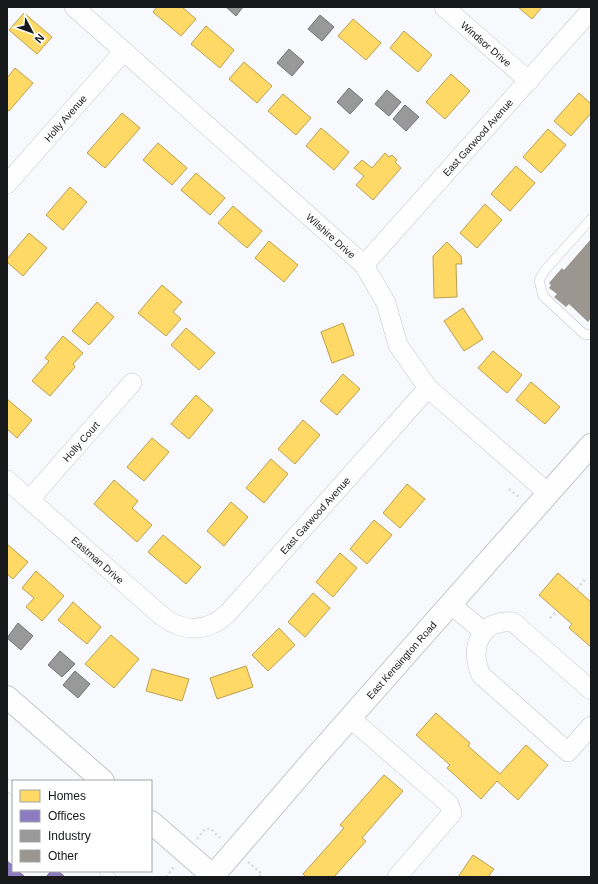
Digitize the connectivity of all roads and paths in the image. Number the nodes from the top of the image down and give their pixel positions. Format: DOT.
graph roads {
  1 [pos="74,7"];
  2 [pos="444,7"];
  3 [pos="591,10"];
  4 [pos="124,51"];
  5 [pos="529,81"];
  6 [pos="7,184"];
  7 [pos="591,219"];
  8 [pos="364,265"];
  9 [pos="591,334"];
  10 [pos="132,383"];
  11 [pos="428,388"];
  12 [pos="591,445"];
  13 [pos="7,480"];
  14 [pos="548,493"];
  15 [pos="30,499"];
  16 [pos="586,578"];
  17 [pos="576,589"];
  18 [pos="450,604"];
  19 [pos="557,611"];
  20 [pos="550,618"];
  21 [pos="194,629"];
  22 [pos="483,631"];
  23 [pos="591,690"];
  24 [pos="9,703"];
  25 [pos="350,718"];
  26 [pos="591,726"];
  27 [pos="103,780"];
  28 [pos="152,823"];
  29 [pos="205,829"];
  30 [pos="211,829"];
  31 [pos="213,877"];
  32 [pos="397,877"];
  1 -- 4 [label="street, Wilshire Drive"];
  2 -- 5 [label="street, Windsor Drive"];
  3 -- 5 [label="street, East Garwood Avenue"];
  4 -- 6 [label="street, Holly Avenue"];
  4 -- 8 [label="street, Wilshire Drive"];
  5 -- 8 [label="street, East Garwood Avenue"];
  7 -- 9 [label="lane"];
  8 -- 11 [label="street, Wilshire Drive"];
  10 -- 15 [label="street, Holly Court"];
  11 -- 14 [label="street, Wilshire Drive"];
  11 -- 21 [label="street, East Garwood Avenue"];
  12 -- 14 [label="main road, East Kensington Road"];
  13 -- 15 [label="street, Eastman Drive"];
  14 -- 18 [label="main road, East Kensington Road"];
  15 -- 21 [label="street, Eastman Drive"];
  16 -- 17 [label="path"];
  18 -- 22 [label="street"];
  18 -- 25 [label="main road, East Kensington Road"];
  19 -- 20 [label="path"];
  22 -- 23 [label="street"];
  22 -- 26 [label="street"];
  24 -- 27 [label="main road"];
  25 -- 31 [label="main road, East Kensington Road"];
  25 -- 32 [label="street"];
  28 -- 31 [label="main road"];
  29 -- 30 [label="path"];
}
